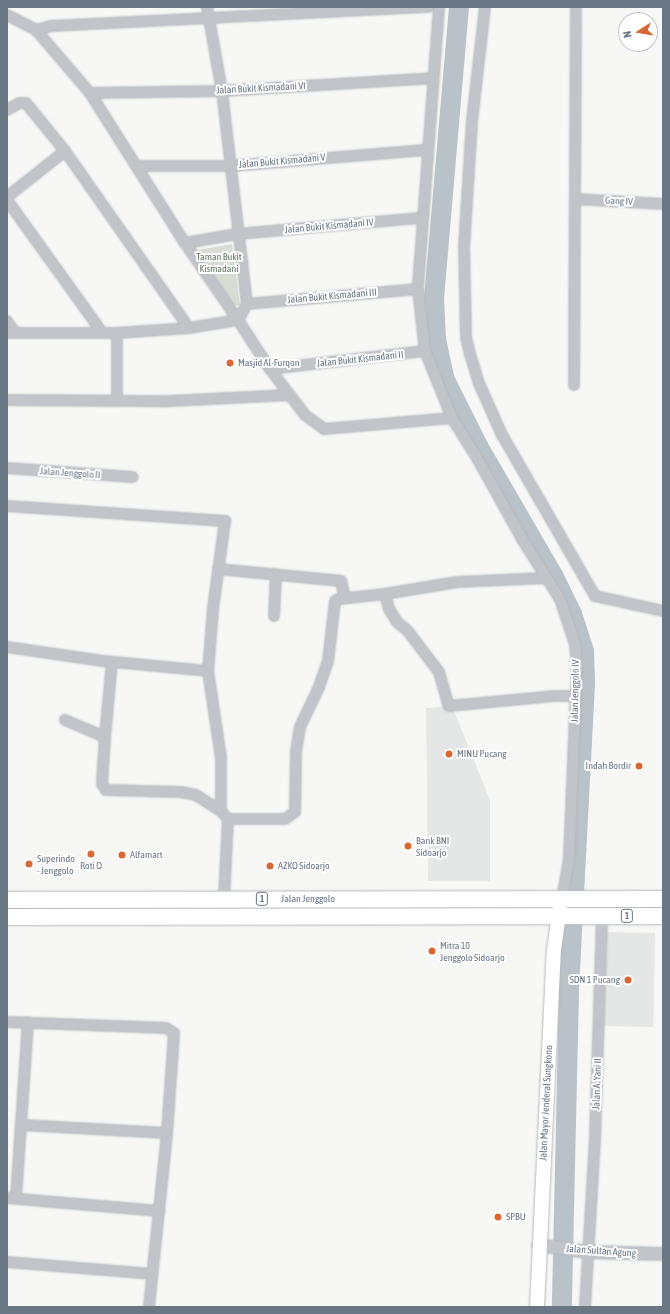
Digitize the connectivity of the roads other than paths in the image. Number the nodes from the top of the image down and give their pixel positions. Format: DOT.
graph roads {
  1 [pos="207,7"];
  2 [pos="429,7"];
  3 [pos="439,7"];
  4 [pos="485,7"];
  5 [pos="576,7"];
  6 [pos="7,15"];
  7 [pos="208,20"];
  8 [pos="36,30"];
  9 [pos="432,78"];
  10 [pos="222,91"];
  11 [pos="90,93"];
  12 [pos="7,110"];
  13 [pos="426,150"];
  14 [pos="65,151"];
  15 [pos="137,166"];
  16 [pos="230,166"];
  17 [pos="7,198"];
  18 [pos="575,198"];
  19 [pos="663,204"];
  20 [pos="421,218"];
  21 [pos="237,234"];
  22 [pos="185,243"];
  23 [pos="418,288"];
  24 [pos="247,304"];
  25 [pos="238,320"];
  26 [pos="7,321"];
  27 [pos="189,328"];
  28 [pos="102,332"];
  29 [pos="11,333"];
  30 [pos="117,333"];
  31 [pos="425,351"];
  32 [pos="270,368"];
  33 [pos="574,385"];
  34 [pos="290,395"];
  35 [pos="7,400"];
  36 [pos="117,400"];
  37 [pos="452,418"];
  38 [pos="7,468"];
  39 [pos="132,477"];
  40 [pos="7,506"];
  41 [pos="218,569"];
  42 [pos="276,574"];
  43 [pos="546,578"];
  44 [pos="385,594"];
  45 [pos="345,598"];
  46 [pos="663,611"];
  47 [pos="274,616"];
  48 [pos="7,647"];
  49 [pos="112,662"];
  50 [pos="208,671"];
  51 [pos="576,696"];
  52 [pos="65,720"];
  53 [pos="105,737"];
  54 [pos="221,811"];
  55 [pos="228,819"];
  56 [pos="224,899"];
  57 [pos="566,899"];
  58 [pos="663,899"];
  59 [pos="7,900"];
  60 [pos="565,915"];
  61 [pos="596,916"];
  62 [pos="663,916"];
  63 [pos="7,917"];
  64 [pos="7,1022"];
  65 [pos="28,1022"];
  66 [pos="21,1125"];
  67 [pos="167,1133"];
  68 [pos="11,1198"];
  69 [pos="159,1211"];
  70 [pos="538,1245"];
  71 [pos="583,1251"];
  72 [pos="663,1254"];
  73 [pos="7,1262"];
  74 [pos="152,1274"];
  75 [pos="149,1307"];
  76 [pos="537,1307"];
  77 [pos="585,1307"];
  1 -- 7 [label="street"];
  2 -- 7 [label="street"];
  3 -- 9 [label="street, Jalan Jenggolo IV"];
  4 -- 46 [label="street"];
  5 -- 18 [label="street"];
  6 -- 8 [label="street"];
  7 -- 8 [label="street"];
  7 -- 10 [label="street"];
  8 -- 11 [label="street"];
  9 -- 10 [label="street, Jalan Bukit Kismadani VI"];
  9 -- 13 [label="street, Jalan Jenggolo IV"];
  10 -- 11 [label="street, Jalan Bukit Kismadani VI"];
  10 -- 16 [label="street"];
  11 -- 15 [label="street"];
  12 -- 14 [label="street"];
  13 -- 16 [label="street, Jalan Bukit Kismadani V"];
  13 -- 20 [label="street, Jalan Jenggolo IV"];
  14 -- 17 [label="street"];
  14 -- 27 [label="street"];
  15 -- 16 [label="street, Jalan Bukit Kismadani V"];
  15 -- 22 [label="street"];
  16 -- 21 [label="street"];
  17 -- 28 [label="street"];
  18 -- 19 [label="street, Gang IV"];
  18 -- 33 [label="street"];
  20 -- 21 [label="street, Jalan Bukit Kismadani IV"];
  20 -- 23 [label="street, Jalan Jenggolo IV"];
  21 -- 22 [label="street, Jalan Bukit Kismadani IV"];
  21 -- 24 [label="street"];
  22 -- 25 [label="street"];
  23 -- 24 [label="street, Jalan Bukit Kismadani III"];
  23 -- 31 [label="street, Jalan Jenggolo IV"];
  24 -- 25 [label="street"];
  25 -- 27 [label="street"];
  25 -- 32 [label="street"];
  26 -- 29 [label="street"];
  27 -- 30 [label="street"];
  28 -- 29 [label="street"];
  28 -- 30 [label="street"];
  30 -- 36 [label="street"];
  31 -- 32 [label="street, Jalan Bukit Kismadani II"];
  31 -- 37 [label="street, Jalan Jenggolo IV"];
  32 -- 34 [label="street"];
  34 -- 36 [label="street"];
  34 -- 37 [label="street"];
  35 -- 36 [label="street"];
  37 -- 43 [label="street, Jalan Jenggolo IV"];
  38 -- 39 [label="street, Jalan Jenggolo II"];
  40 -- 41 [label="street"];
  41 -- 42 [label="street"];
  41 -- 50 [label="street"];
  42 -- 45 [label="street"];
  42 -- 47 [label="street"];
  43 -- 44 [label="street"];
  43 -- 51 [label="street, Jalan Jenggolo IV"];
  44 -- 45 [label="street"];
  44 -- 51 [label="street"];
  45 -- 55 [label="street"];
  48 -- 49 [label="street"];
  49 -- 50 [label="street"];
  49 -- 53 [label="street"];
  50 -- 54 [label="street"];
  51 -- 57 [label="street, Jalan Jenggolo IV"];
  52 -- 53 [label="street"];
  53 -- 54 [label="street"];
  54 -- 55 [label="street"];
  55 -- 56 [label="street"];
  56 -- 57 [label="highway, Jalan Jenggolo / 1"];
  56 -- 59 [label="highway, Jalan Jenggolo / 1"];
  57 -- 58 [label="highway, 1"];
  57 -- 60 [label="main road, Jalan Mayor Jenderal Sungkono"];
  60 -- 61 [label="highway, 1"];
  60 -- 63 [label="highway, Jalan Jenggolo / 1"];
  60 -- 70 [label="main road, Jalan Mayor Jenderal Sungkono"];
  61 -- 62 [label="highway, 1"];
  61 -- 71 [label="street, Jalan A. Yani II"];
  64 -- 65 [label="street"];
  65 -- 66 [label="street"];
  65 -- 67 [label="street"];
  66 -- 67 [label="street"];
  66 -- 68 [label="street"];
  67 -- 69 [label="street"];
  68 -- 69 [label="street"];
  69 -- 74 [label="street"];
  70 -- 71 [label="street, Jalan Sultan Agung"];
  70 -- 76 [label="main road, Jalan Mayor Jenderal Sungkono"];
  71 -- 72 [label="street, Jalan Sultan Agung"];
  71 -- 77 [label="street, Jalan A. Yani II"];
  73 -- 74 [label="street"];
  74 -- 75 [label="street"];
}
